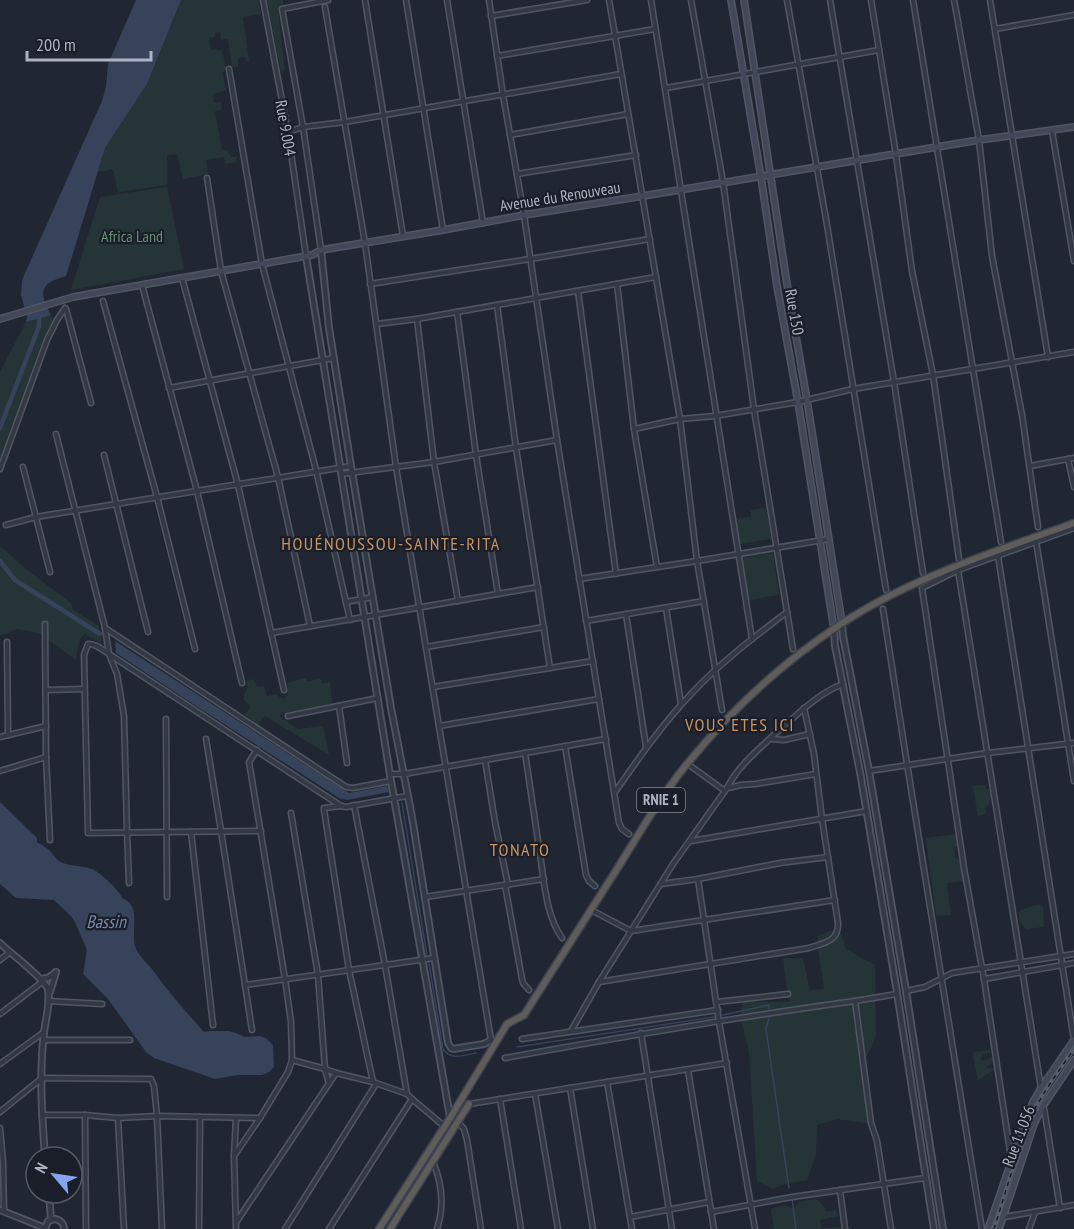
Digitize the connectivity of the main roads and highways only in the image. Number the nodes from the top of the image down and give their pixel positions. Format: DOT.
graph roads {
  1 [pos="731,0"];
  2 [pos="744,0"];
  3 [pos="1074,127"];
  4 [pos="770,176"];
  5 [pos="761,177"];
  6 [pos="787,284"];
  7 [pos="777,286"];
  8 [pos="0,319"];
  9 [pos="1074,523"];
  10 [pos="842,623"];
  11 [pos="834,629"];
  12 [pos="1074,1040"];
  13 [pos="1074,1060"];
  14 [pos="469,1104"];
  15 [pos="379,1229"];
  16 [pos="390,1229"];
  17 [pos="988,1229"];
  18 [pos="999,1229"];
  1 -- 5 [label="main road, Rue 150"];
  2 -- 4 [label="main road, Rue 150"];
  3 -- 4 [label="main road, Avenue du Renouveau"];
  4 -- 5 [label="main road, Avenue du Renouveau"];
  4 -- 6 [label="main road, Rue 150"];
  5 -- 7 [label="main road, Rue 150"];
  5 -- 8 [label="main road, Avenue du Renouveau"];
  6 -- 7 [label="main road"];
  6 -- 10 [label="main road, Rue 150"];
  7 -- 11 [label="main road, Rue 150"];
  9 -- 10 [label="highway, RNIE 1"];
  10 -- 11 [label="highway, RNIE 1"];
  11 -- 15 [label="highway, RNIE 1"];
  12 -- 17 [label="main road"];
  13 -- 18 [label="main road, Rue 11.056"];
  14 -- 16 [label="highway"];
}
